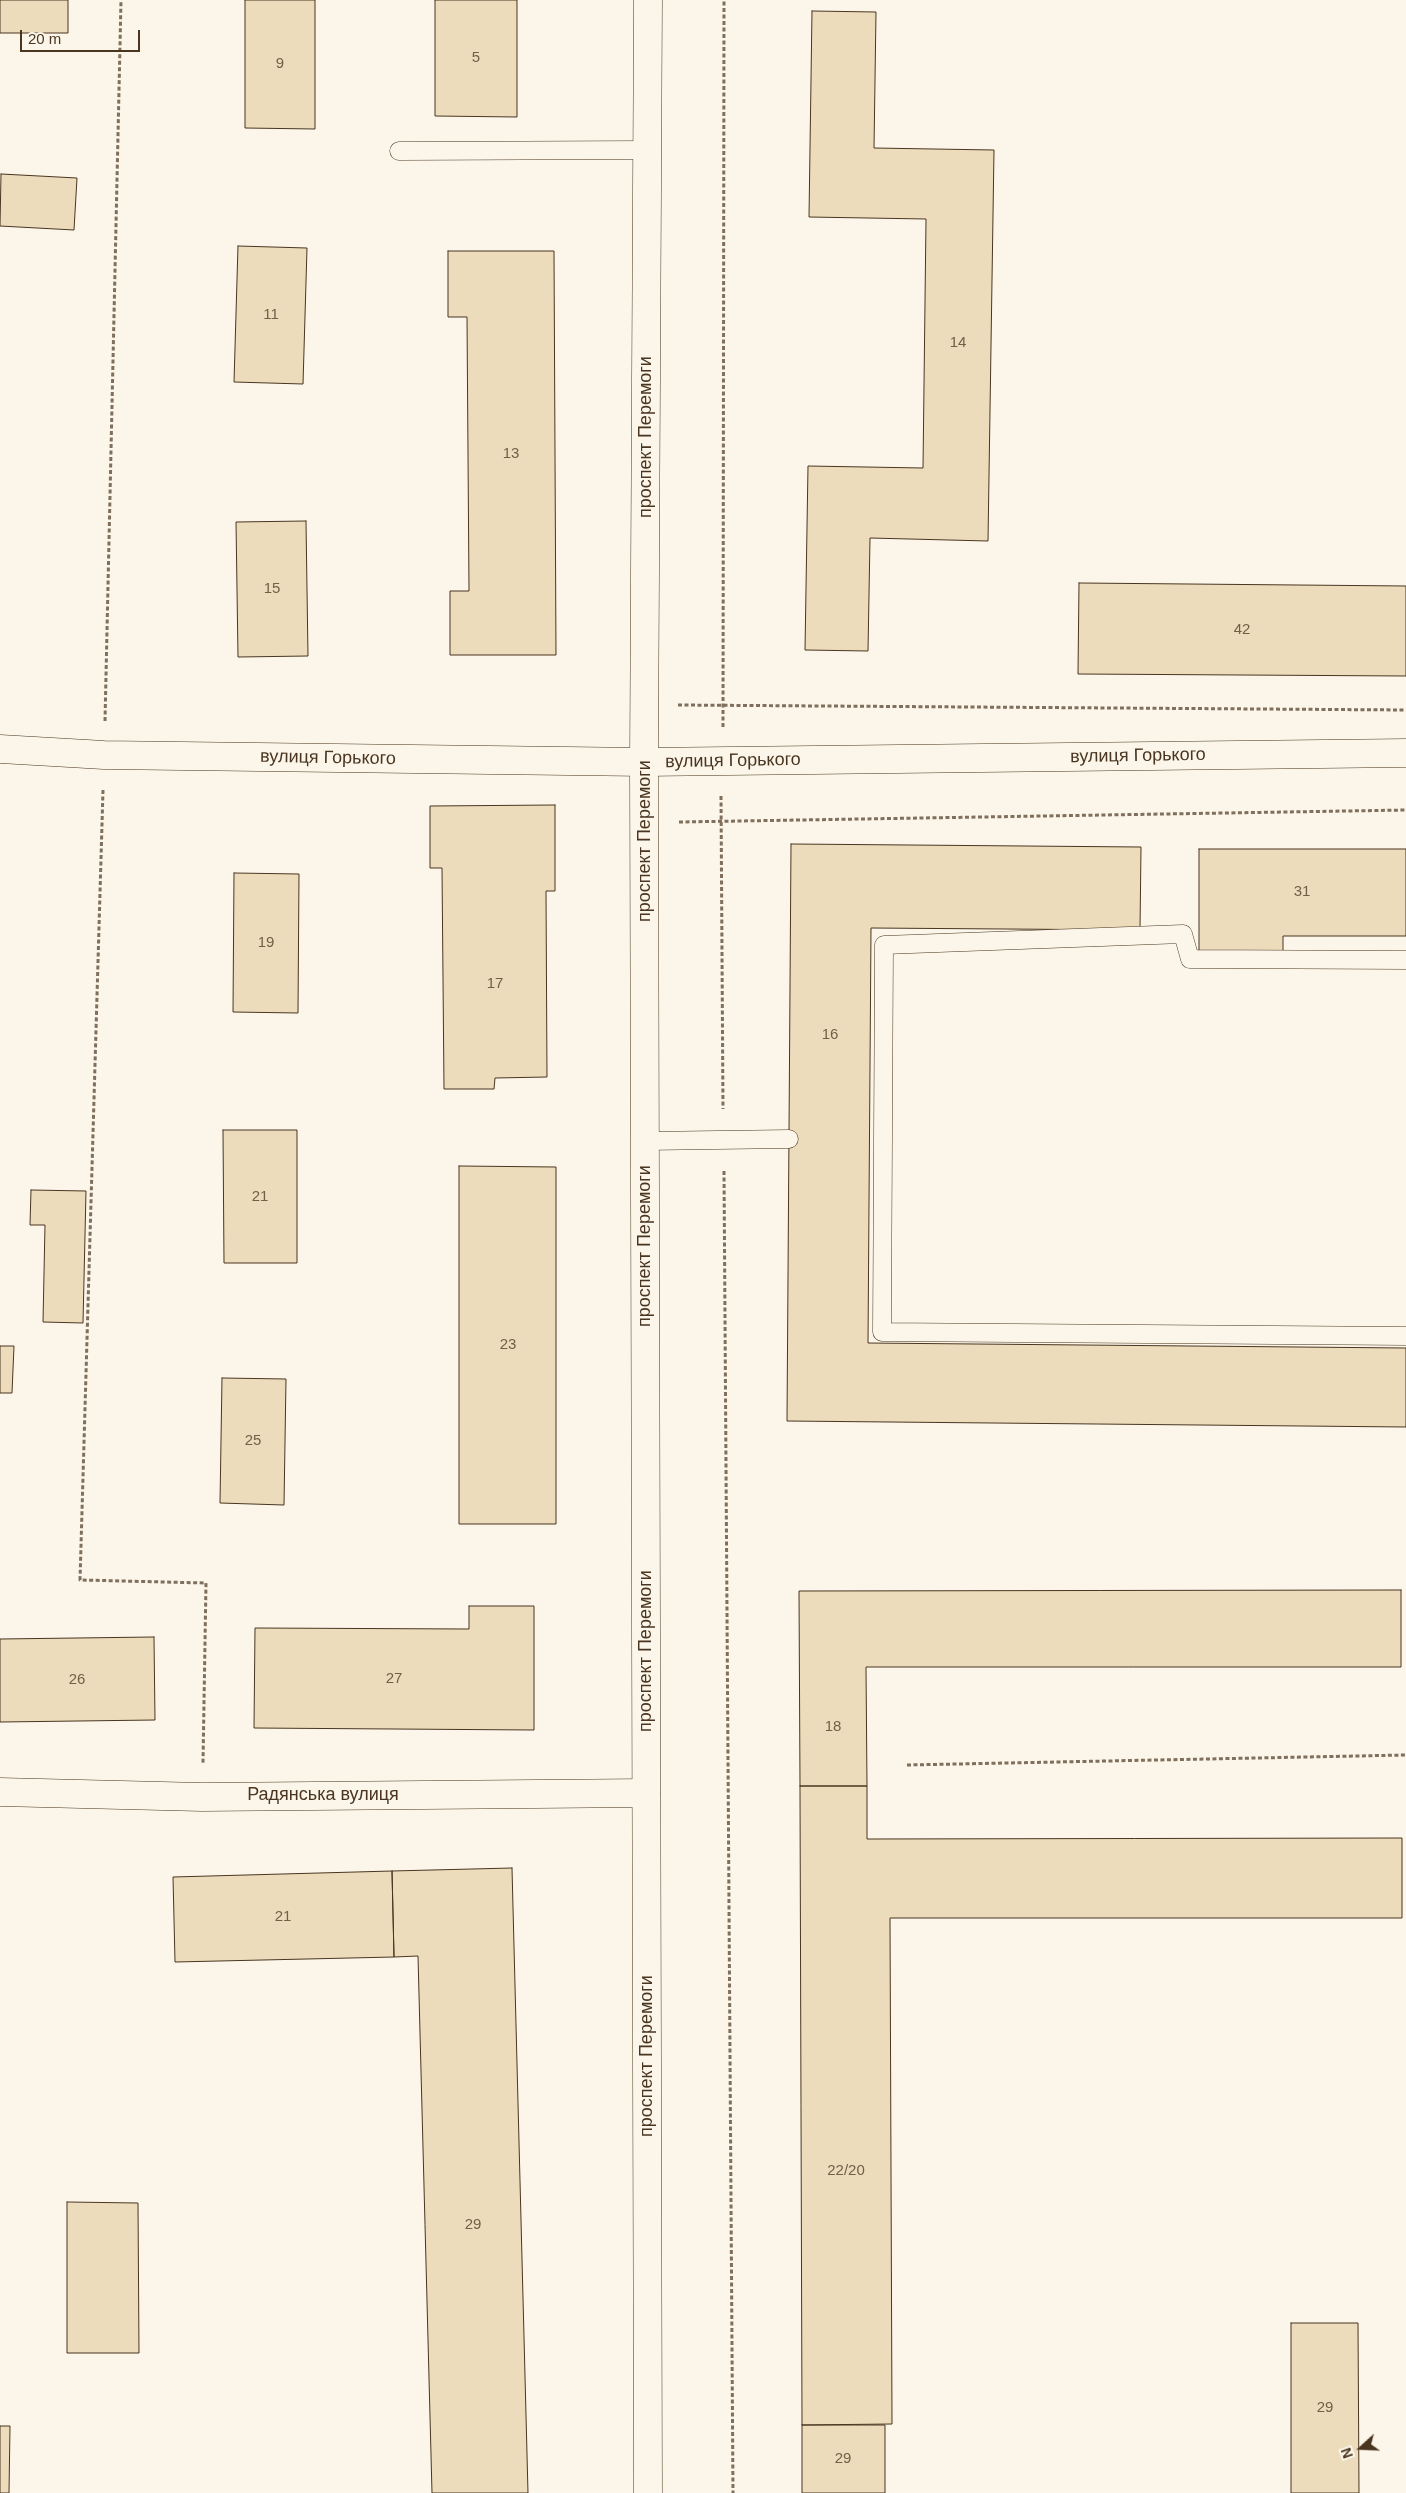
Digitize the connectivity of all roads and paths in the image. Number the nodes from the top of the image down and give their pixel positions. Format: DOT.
graph roads {
  1 [pos="121,0"];
  2 [pos="648,0"];
  3 [pos="724,0"];
  4 [pos="648,150"];
  5 [pos="400,151"];
  6 [pos="645,705"];
  7 [pos="724,705"];
  8 [pos="1406,710"];
  9 [pos="0,749"];
  10 [pos="1406,753"];
  11 [pos="104,755"];
  12 [pos="721,761"];
  13 [pos="644,762"];
  14 [pos="1406,810"];
  15 [pos="721,821"];
  16 [pos="645,823"];
  17 [pos="1406,960"];
  18 [pos="790,1139"];
  19 [pos="645,1141"];
  20 [pos="724,1141"];
  21 [pos="1406,1336"];
  22 [pos="1406,1755"];
  23 [pos="907,1765"];
  24 [pos="0,1792"];
  25 [pos="646,1793"];
  26 [pos="202,1796"];
  27 [pos="648,2493"];
  28 [pos="734,2493"];
  1 -- 11 [label="path"];
  2 -- 4 [label="main road, проспект Перемоги"];
  3 -- 7 [label="path"];
  4 -- 5 [label="lane"];
  4 -- 6 [label="main road, проспект Перемоги"];
  6 -- 7 [label="path"];
  6 -- 13 [label="main road, проспект Перемоги"];
  7 -- 8 [label="path"];
  7 -- 12 [label="path"];
  9 -- 11 [label="main road, вулиця Горького"];
  10 -- 12 [label="main road, вулиця Горького"];
  11 -- 13 [label="main road, вулиця Горького"];
  11 -- 26 [label="path"];
  12 -- 13 [label="main road, вулиця Горького"];
  12 -- 15 [label="path"];
  13 -- 16 [label="main road, проспект Перемоги"];
  14 -- 15 [label="path"];
  15 -- 16 [label="path"];
  15 -- 20 [label="path"];
  16 -- 19 [label="main road, проспект Перемоги"];
  17 -- 21 [label="lane"];
  18 -- 20 [label="lane"];
  19 -- 20 [label="lane"];
  19 -- 25 [label="main road, проспект Перемоги"];
  20 -- 28 [label="path"];
  22 -- 23 [label="path"];
  24 -- 26 [label="main road, Радянська вулиця"];
  25 -- 26 [label="main road, Радянська вулиця"];
  25 -- 27 [label="main road, проспект Перемоги"];
}
